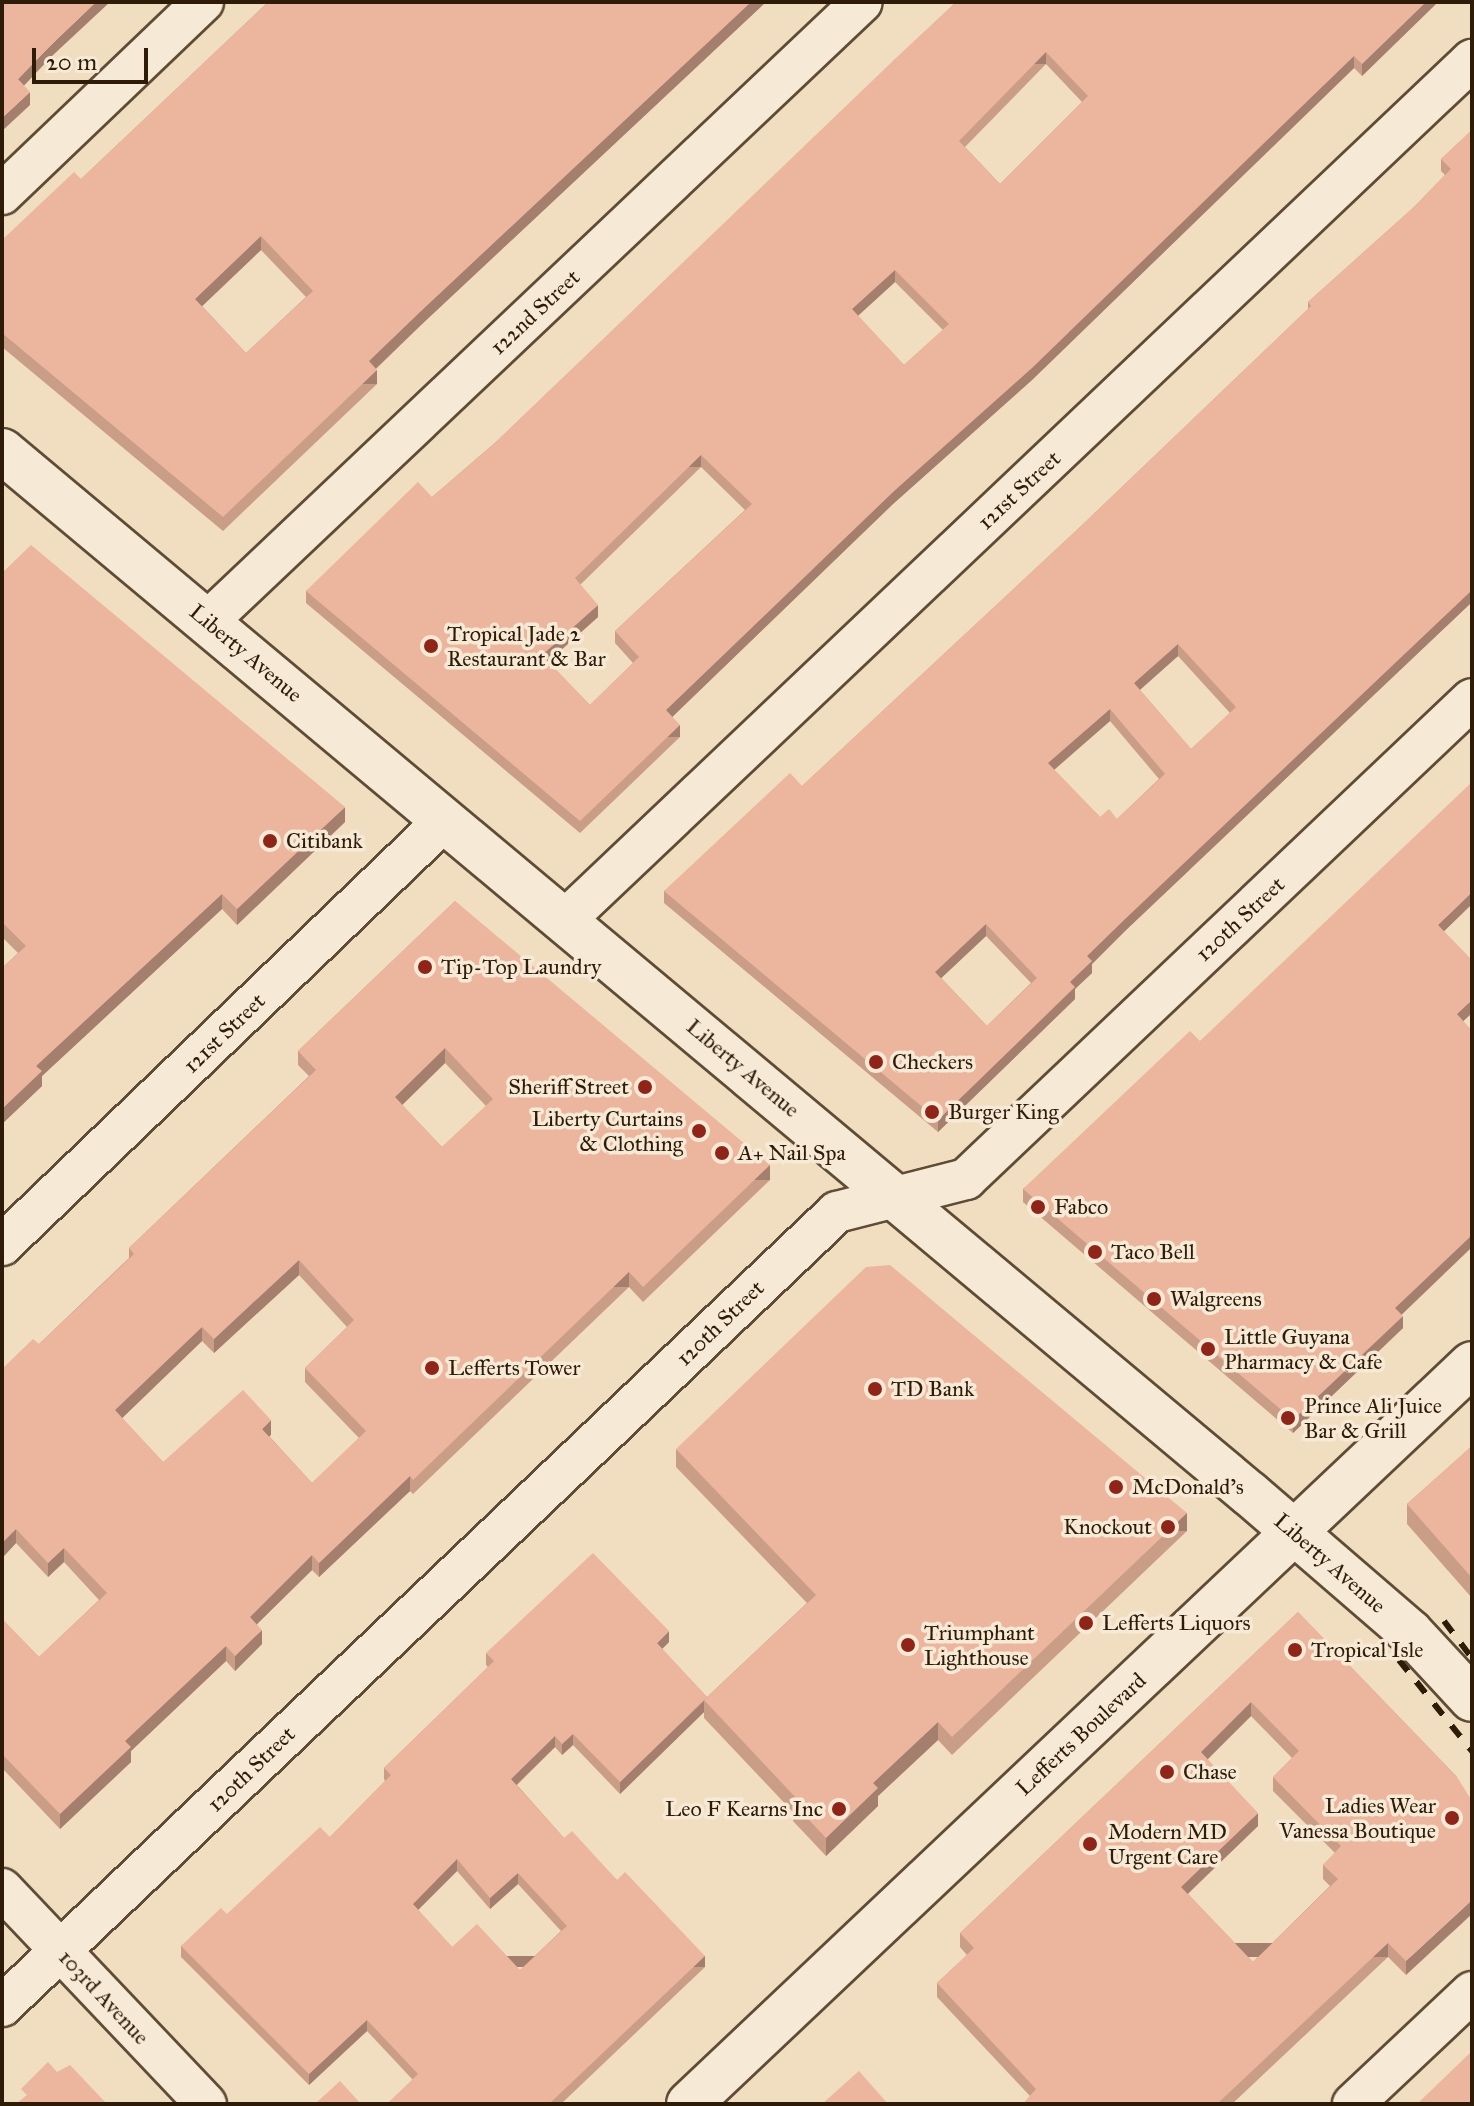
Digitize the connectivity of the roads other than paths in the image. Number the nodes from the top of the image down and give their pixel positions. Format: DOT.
graph roads {
  1 [pos="203,2"];
  2 [pos="862,2"];
  3 [pos="1472,60"];
  4 [pos="2,194"];
  5 [pos="9,470"];
  6 [pos="208,621"];
  7 [pos="1472,699"];
  8 [pos="445,820"];
  9 [pos="565,920"];
  10 [pos="897,1197"];
  11 [pos="2,1245"];
  12 [pos="1472,1364"];
  13 [pos="1295,1533"];
  14 [pos="1472,1699"];
  15 [pos="2,1889"];
  16 [pos="60,1951"];
  17 [pos="1472,1992"];
  18 [pos="2,2006"];
  19 [pos="206,2104"];
  20 [pos="689,2104"];
  21 [pos="1353,2104"];
  1 -- 4 [label="street"];
  2 -- 6 [label="street, 122nd Street"];
  3 -- 9 [label="street, 121st Street"];
  5 -- 6 [label="street, Liberty Avenue"];
  6 -- 8 [label="street, Liberty Avenue"];
  7 -- 10 [label="street, 120th Street"];
  8 -- 9 [label="street, Liberty Avenue"];
  8 -- 11 [label="street, 121st Street"];
  9 -- 10 [label="street, Liberty Avenue"];
  10 -- 13 [label="street, Liberty Avenue"];
  10 -- 16 [label="street, 120th Street"];
  12 -- 13 [label="street, Lefferts Boulevard"];
  13 -- 14 [label="street, Liberty Avenue"];
  13 -- 20 [label="street, Lefferts Boulevard"];
  15 -- 16 [label="street, 103rd Avenue"];
  16 -- 18 [label="street, 120th Street"];
  16 -- 19 [label="street, 103rd Avenue"];
  17 -- 21 [label="street"];
}
